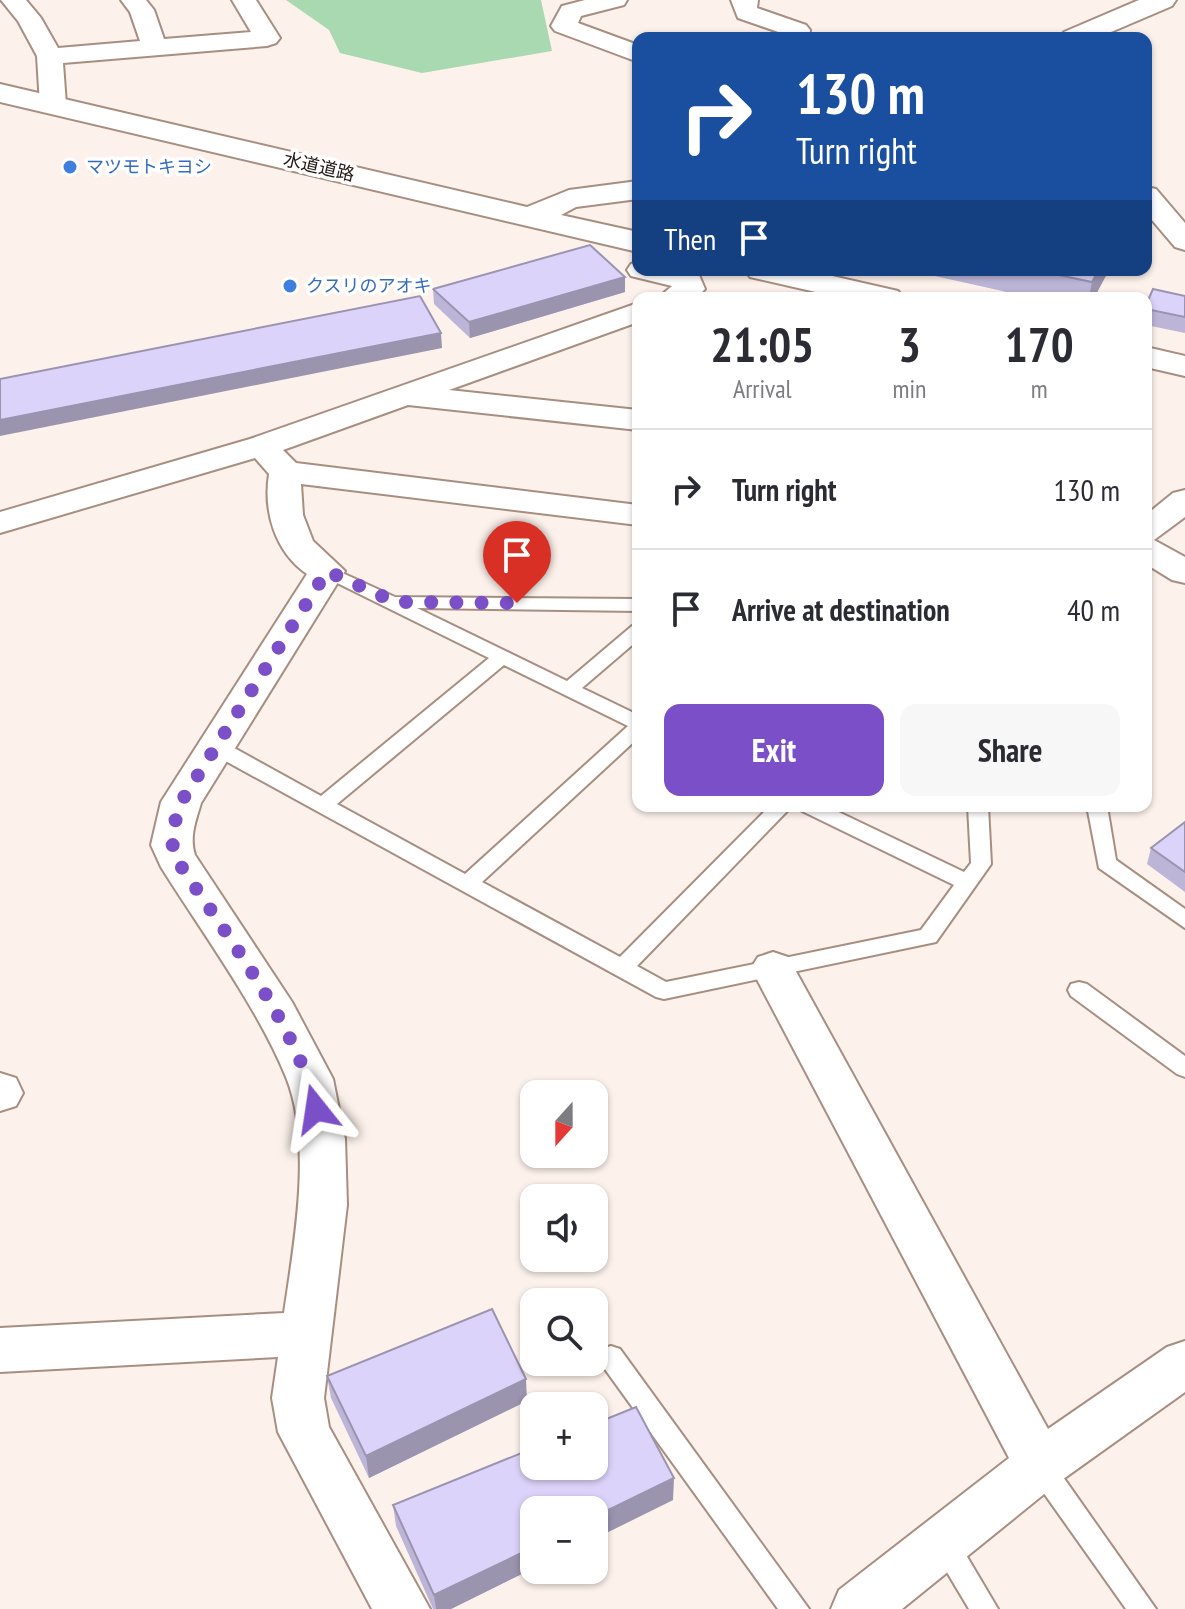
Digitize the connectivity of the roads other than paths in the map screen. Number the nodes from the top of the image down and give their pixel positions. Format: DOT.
graph roads {
  1 [pos="13,0"];
  2 [pos="133,0"];
  3 [pos="244,0"];
  4 [pos="615,0"];
  5 [pos="746,0"];
  6 [pos="1162,0"];
  7 [pos="797,32"];
  8 [pos="1088,32"];
  9 [pos="154,46"];
  10 [pos="632,52"];
  11 [pos="50,56"];
  12 [pos="0,93"];
  13 [pos="53,105"];
  14 [pos="632,191"];
  15 [pos="1152,202"];
  16 [pos="531,217"];
  17 [pos="1185,241"];
  18 [pos="632,260"];
  19 [pos="675,276"];
  20 [pos="789,276"];
  21 [pos="684,292"];
  22 [pos="859,292"];
  23 [pos="632,314"];
  24 [pos="600,327"];
  25 [pos="632,330"];
  26 [pos="1152,358"];
  27 [pos="1185,366"];
  28 [pos="401,395"];
  29 [pos="632,419"];
  30 [pos="274,459"];
  31 [pos="1185,500"];
  32 [pos="632,514"];
  33 [pos="0,523"];
  34 [pos="1152,527"];
  35 [pos="1152,553"];
  36 [pos="327,571"];
  37 [pos="1185,572"];
  38 [pos="395,602"];
  39 [pos="632,605"];
  40 [pos="632,635"];
  41 [pos="502,657"];
  42 [pos="569,689"];
  43 [pos="632,722"];
  44 [pos="632,731"];
  45 [pos="218,748"];
  46 [pos="323,805"];
  47 [pos="776,812"];
  48 [pos="821,812"];
  49 [pos="978,812"];
  50 [pos="1098,812"];
  51 [pos="967,883"];
  52 [pos="467,884"];
  53 [pos="1185,920"];
  54 [pos="622,968"];
  55 [pos="773,968"];
  56 [pos="1079,990"];
  57 [pos="1185,1068"];
  58 [pos="304,1334"];
  59 [pos="0,1350"];
  60 [pos="611,1357"];
  61 [pos="1185,1363"];
  62 [pos="1040,1465"];
  63 [pos="943,1542"];
  64 [pos="402,1609"];
  65 [pos="795,1609"];
  66 [pos="859,1609"];
  67 [pos="984,1609"];
  68 [pos="1142,1609"];
  1 -- 11 [label="street"];
  2 -- 9 [label="street"];
  3 -- 9 [label="street"];
  4 -- 10 [label="street"];
  5 -- 7 [label="street"];
  6 -- 8 [label="street"];
  9 -- 11 [label="street"];
  11 -- 13 [label="street"];
  12 -- 13 [label="street, 水道道路"];
  13 -- 16 [label="street, 水道道路"];
  14 -- 16 [label="street"];
  15 -- 17 [label="street"];
  16 -- 18 [label="street, 水道道路"];
  19 -- 21 [label="street"];
  20 -- 22 [label="street"];
  23 -- 24 [label="street"];
  24 -- 25 [label="street"];
  24 -- 28 [label="street"];
  26 -- 27 [label="street"];
  28 -- 29 [label="street"];
  28 -- 30 [label="street"];
  30 -- 32 [label="street"];
  30 -- 33 [label="street"];
  30 -- 36 [label="street"];
  31 -- 34 [label="street"];
  35 -- 37 [label="street"];
  36 -- 38 [label="lane"];
  36 -- 45 [label="street"];
  38 -- 39 [label="lane"];
  38 -- 41 [label="lane"];
  40 -- 42 [label="lane"];
  41 -- 42 [label="lane"];
  41 -- 46 [label="lane"];
  42 -- 43 [label="lane"];
  44 -- 52 [label="lane"];
  45 -- 46 [label="lane"];
  45 -- 58 [label="street"];
  46 -- 52 [label="lane"];
  47 -- 54 [label="lane"];
  48 -- 51 [label="lane"];
  49 -- 51 [label="lane"];
  50 -- 53 [label="lane"];
  51 -- 55 [label="lane"];
  52 -- 54 [label="lane"];
  54 -- 55 [label="lane"];
  55 -- 62 [label="street"];
  56 -- 57 [label="lane"];
  58 -- 59 [label="street"];
  58 -- 64 [label="street"];
  60 -- 65 [label="lane"];
  61 -- 62 [label="street"];
  62 -- 63 [label="street"];
  62 -- 68 [label="lane"];
  63 -- 66 [label="street"];
  63 -- 67 [label="lane"];
}
